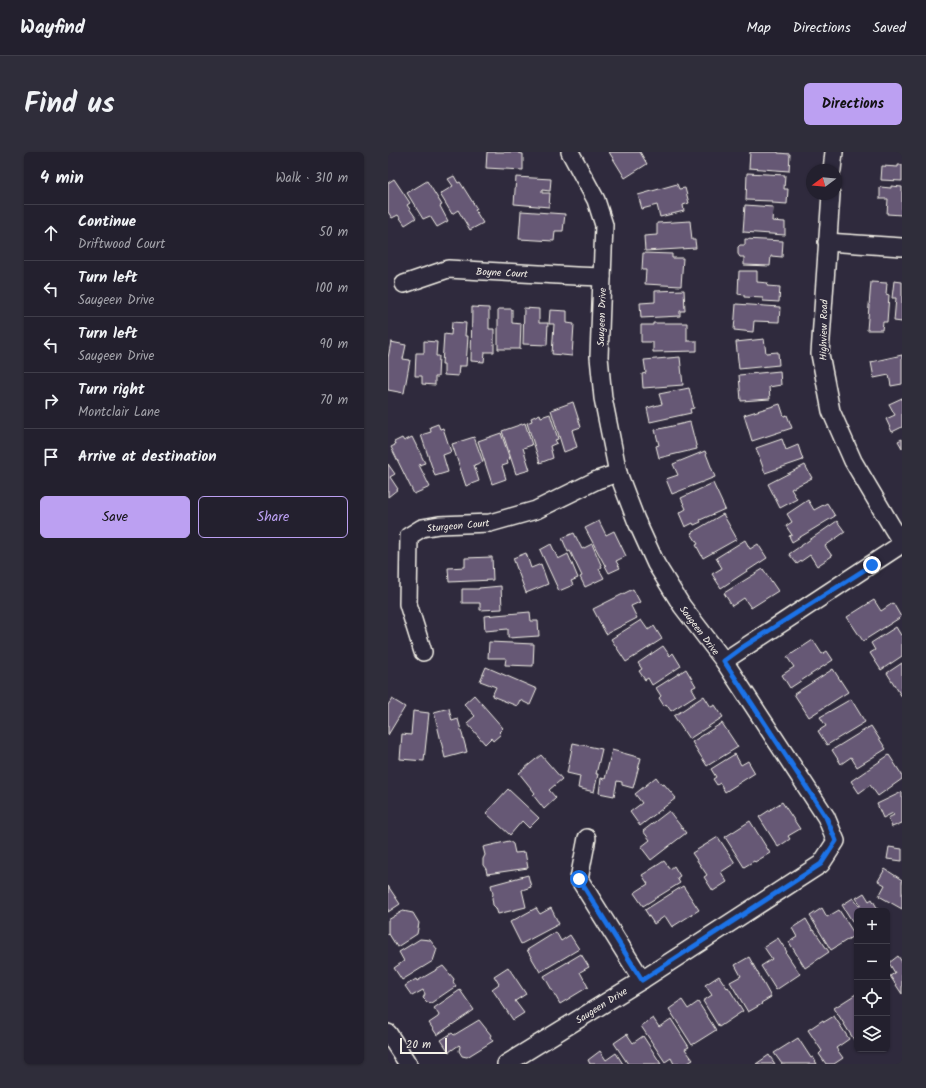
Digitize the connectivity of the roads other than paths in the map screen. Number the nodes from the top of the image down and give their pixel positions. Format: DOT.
graph roads {
  1 [pos="570,152"];
  2 [pos="834,152"];
  3 [pos="833,164"];
  4 [pos="830,200"];
  5 [pos="827,242"];
  6 [pos="902,247"];
  7 [pos="602,277"];
  8 [pos="404,284"];
  9 [pos="618,473"];
  10 [pos="902,543"];
  11 [pos="423,652"];
  12 [pos="724,661"];
  13 [pos="587,838"];
  14 [pos="642,980"];
  15 [pos="388,1033"];
  16 [pos="408,1064"];
  17 [pos="506,1064"];
  1 -- 7 [label="street, Saugeen Drive"];
  2 -- 3 [label="street"];
  4 -- 5 [label="street, Highview Road"];
  5 -- 6 [label="street"];
  5 -- 10 [label="street, Highview Road"];
  7 -- 8 [label="street, Boyne Court"];
  7 -- 9 [label="street, Saugeen Drive"];
  9 -- 11 [label="street, Sturgeon Court"];
  9 -- 12 [label="street, Saugeen Drive"];
  10 -- 12 [label="street"];
  12 -- 14 [label="street, Saugeen Drive"];
  13 -- 14 [label="street"];
  14 -- 17 [label="street, Saugeen Drive"];
  15 -- 16 [label="street"];
}
